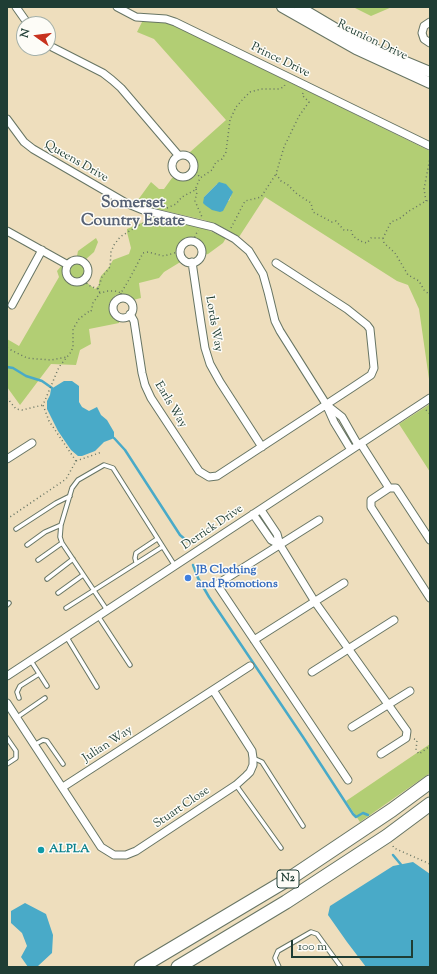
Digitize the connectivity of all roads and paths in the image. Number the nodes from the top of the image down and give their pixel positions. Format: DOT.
graph roads {
  1 [pos="16,7"];
  2 [pos="118,7"];
  3 [pos="282,7"];
  4 [pos="299,7"];
  5 [pos="22,16"];
  6 [pos="430,22"];
  7 [pos="430,42"];
  8 [pos="56,49"];
  9 [pos="430,72"];
  10 [pos="288,77"];
  11 [pos="430,83"];
  12 [pos="306,86"];
  13 [pos="7,119"];
  14 [pos="430,146"];
  15 [pos="179,156"];
  16 [pos="430,158"];
  17 [pos="194,170"];
  18 [pos="276,174"];
  19 [pos="200,178"];
  20 [pos="430,200"];
  21 [pos="426,201"];
  22 [pos="164,208"];
  23 [pos="154,220"];
  24 [pos="7,231"];
  25 [pos="227,235"];
  26 [pos="383,238"];
  27 [pos="42,250"];
  28 [pos="181,251"];
  29 [pos="192,262"];
  30 [pos="276,263"];
  31 [pos="68,265"];
  32 [pos="84,280"];
  33 [pos="98,289"];
  34 [pos="100,293"];
  35 [pos="121,295"];
  36 [pos="430,295"];
  37 [pos="12,305"];
  38 [pos="130,314"];
  39 [pos="7,348"];
  40 [pos="67,357"];
  41 [pos="7,398"];
  42 [pos="430,398"];
  43 [pos="326,404"];
  44 [pos="43,405"];
  45 [pos="32,443"];
  46 [pos="360,445"];
  47 [pos="262,447"];
  48 [pos="351,450"];
  49 [pos="102,452"];
  50 [pos="7,459"];
  51 [pos="76,461"];
  52 [pos="389,488"];
  53 [pos="70,496"];
  54 [pos="260,510"];
  55 [pos="253,514"];
  56 [pos="7,519"];
  57 [pos="319,520"];
  58 [pos="61,525"];
  59 [pos="16,529"];
  60 [pos="157,539"];
  61 [pos="430,540"];
  62 [pos="62,543"];
  63 [pos="27,545"];
  64 [pos="280,545"];
  65 [pos="162,547"];
  66 [pos="73,559"];
  67 [pos="38,560"];
  68 [pos="136,562"];
  69 [pos="175,566"];
  70 [pos="83,575"];
  71 [pos="47,579"];
  72 [pos="344,583"];
  73 [pos="93,590"];
  74 [pos="58,593"];
  75 [pos="430,598"];
  76 [pos="315,602"];
  77 [pos="66,608"];
  78 [pos="107,610"];
  79 [pos="98,616"];
  80 [pos="394,620"];
  81 [pos="66,636"];
  82 [pos="254,640"];
  83 [pos="348,649"];
  84 [pos="31,660"];
  85 [pos="130,664"];
  86 [pos="250,666"];
  87 [pos="312,672"];
  88 [pos="39,674"];
  89 [pos="7,676"];
  90 [pos="46,686"];
  91 [pos="97,687"];
  92 [pos="213,690"];
  93 [pos="410,691"];
  94 [pos="19,698"];
  95 [pos="45,698"];
  96 [pos="7,703"];
  97 [pos="388,704"];
  98 [pos="16,718"];
  99 [pos="352,728"];
  100 [pos="407,736"];
  101 [pos="7,738"];
  102 [pos="34,745"];
  103 [pos="430,746"];
  104 [pos="381,754"];
  105 [pos="253,758"];
  106 [pos="7,764"];
  107 [pos="63,764"];
  108 [pos="348,780"];
  109 [pos="430,782"];
  110 [pos="236,785"];
  111 [pos="63,787"];
  112 [pos="430,804"];
  113 [pos="303,826"];
  114 [pos="386,836"];
  115 [pos="281,848"];
  116 [pos="430,864"];
  117 [pos="141,967"];
  118 [pos="178,967"];
  119 [pos="279,967"];
  120 [pos="341,967"];
  1 -- 5 [label="street"];
  2 -- 10 [label="street, Prince Drive"];
  3 -- 11 [label="street, Reunion Drive"];
  4 -- 9 [label="street, Reunion Drive"];
  6 -- 7 [label="street"];
  8 -- 15 [label="street"];
  10 -- 12 [label="street, Prince Drive"];
  10 -- 19 [label="path"];
  12 -- 14 [label="street, Prince Drive"];
  12 -- 18 [label="path"];
  13 -- 25 [label="street, Queens Drive"];
  15 -- 17 [label="street"];
  15 -- 17 [label="street"];
  16 -- 21 [label="path"];
  17 -- 19 [label="path"];
  18 -- 25 [label="path"];
  18 -- 26 [label="path"];
  19 -- 22 [label="path"];
  20 -- 21 [label="path"];
  21 -- 26 [label="path"];
  23 -- 33 [label="path"];
  24 -- 27 [label="street"];
  25 -- 43 [label="street, Queens Drive"];
  26 -- 36 [label="path"];
  27 -- 31 [label="street"];
  27 -- 37 [label="street"];
  28 -- 29 [label="street"];
  28 -- 29 [label="street"];
  28 -- 35 [label="path"];
  29 -- 47 [label="street, Lords Way"];
  30 -- 43 [label="street"];
  31 -- 32 [label="street"];
  31 -- 32 [label="street"];
  32 -- 33 [label="path"];
  33 -- 34 [label="path"];
  34 -- 35 [label="path"];
  34 -- 40 [label="path"];
  35 -- 38 [label="street"];
  35 -- 38 [label="street"];
  38 -- 47 [label="street, Earls Way"];
  39 -- 40 [label="path"];
  40 -- 44 [label="path"];
  41 -- 44 [label="path"];
  42 -- 46 [label="street, Derrick Drive"];
  43 -- 46 [label="street, Queens Drive"];
  43 -- 47 [label="street"];
  43 -- 48 [label="street, Queens Drive"];
  44 -- 51 [label="path"];
  45 -- 50 [label="street"];
  46 -- 48 [label="street, Derrick Drive"];
  46 -- 52 [label="street, Queens Drive"];
  48 -- 54 [label="street, Derrick Drive"];
  49 -- 51 [label="path"];
  51 -- 56 [label="path"];
  52 -- 61 [label="street"];
  52 -- 75 [label="street"];
  53 -- 58 [label="lane"];
  53 -- 59 [label="lane"];
  53 -- 60 [label="lane"];
  54 -- 55 [label="street, Derrick Drive"];
  54 -- 64 [label="street"];
  55 -- 64 [label="street"];
  55 -- 69 [label="street, Derrick Drive"];
  57 -- 64 [label="street"];
  58 -- 62 [label="lane"];
  58 -- 63 [label="lane"];
  60 -- 65 [label="lane"];
  60 -- 68 [label="lane"];
  62 -- 66 [label="lane"];
  62 -- 67 [label="lane"];
  64 -- 76 [label="street"];
  64 -- 82 [label="street"];
  65 -- 68 [label="lane"];
  65 -- 69 [label="lane"];
  66 -- 70 [label="lane"];
  66 -- 71 [label="lane"];
  68 -- 73 [label="lane"];
  69 -- 78 [label="street, Derrick Drive"];
  70 -- 73 [label="lane"];
  70 -- 74 [label="lane"];
  72 -- 76 [label="street"];
  73 -- 77 [label="lane"];
  73 -- 78 [label="lane"];
  76 -- 82 [label="street"];
  76 -- 83 [label="street"];
  78 -- 79 [label="street, Derrick Drive"];
  79 -- 81 [label="street, Derrick Drive"];
  79 -- 85 [label="lane"];
  80 -- 83 [label="street"];
  81 -- 84 [label="street, Derrick Drive"];
  81 -- 91 [label="lane"];
  82 -- 108 [label="street"];
  83 -- 87 [label="street"];
  83 -- 97 [label="street"];
  84 -- 88 [label="lane"];
  84 -- 89 [label="street, Derrick Drive"];
  86 -- 92 [label="street, Julian Way"];
  88 -- 90 [label="lane"];
  88 -- 94 [label="lane"];
  92 -- 105 [label="street"];
  92 -- 111 [label="street, Julian Way"];
  93 -- 97 [label="street"];
  95 -- 98 [label="lane"];
  96 -- 98 [label="street"];
  97 -- 99 [label="street"];
  97 -- 100 [label="street"];
  98 -- 102 [label="street"];
  100 -- 103 [label="path"];
  100 -- 104 [label="street"];
  101 -- 106 [label="lane"];
  102 -- 107 [label="lane"];
  102 -- 111 [label="street"];
  105 -- 110 [label="street, Stuart Close"];
  105 -- 113 [label="lane"];
  109 -- 117 [label="highway, N2"];
  110 -- 111 [label="street, Stuart Close"];
  110 -- 115 [label="lane"];
  112 -- 114 [label="highway, N2"];
  114 -- 116 [label="path"];
  114 -- 118 [label="highway, N2"];
  119 -- 120 [label="lane"];
}
